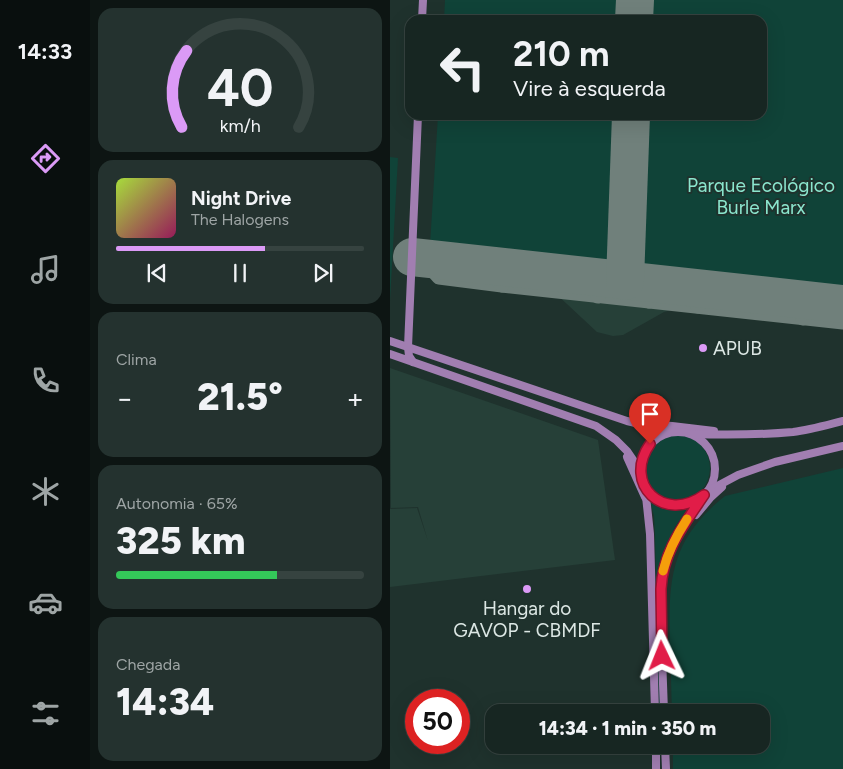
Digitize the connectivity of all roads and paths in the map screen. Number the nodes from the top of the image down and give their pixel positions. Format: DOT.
graph roads {
  1 [pos="423,0"];
  2 [pos="422,15"];
  3 [pos="418,120"];
  4 [pos="409,334"];
  5 [pos="394,342"];
  6 [pos="408,346"];
  7 [pos="419,350"];
  8 [pos="390,354"];
  9 [pos="413,362"];
  10 [pos="843,421"];
  11 [pos="641,425"];
  12 [pos="674,432"];
  13 [pos="690,434"];
  14 [pos="736,436"];
  15 [pos="621,444"];
  16 [pos="843,446"];
  17 [pos="640,470"];
  18 [pos="731,479"];
  19 [pos="645,487"];
  20 [pos="705,494"];
  21 [pos="647,501"];
  22 [pos="676,537"];
  23 [pos="654,704"];
  24 [pos="664,704"];
  25 [pos="656,754"];
  26 [pos="665,754"];
  27 [pos="656,769"];
  28 [pos="666,769"];
  1 -- 2 [label="main road"];
  3 -- 4 [label="main road"];
  4 -- 5 [label="main road"];
  4 -- 6 [label="main road"];
  4 -- 7 [label="main road"];
  5 -- 6 [label="main road"];
  6 -- 7 [label="main road"];
  6 -- 9 [label="main road"];
  7 -- 11 [label="main road"];
  8 -- 9 [label="main road"];
  9 -- 15 [label="main road"];
  10 -- 14 [label="main road"];
  11 -- 12 [label="main road"];
  11 -- 14 [label="main road"];
  12 -- 13 [label="main road"];
  12 -- 17 [label="main road"];
  13 -- 14 [label="main road"];
  13 -- 20 [label="main road"];
  15 -- 17 [label="main road"];
  15 -- 21 [label="main road"];
  16 -- 18 [label="main road"];
  17 -- 19 [label="main road"];
  18 -- 20 [label="main road"];
  18 -- 22 [label="main road"];
  19 -- 20 [label="main road"];
  19 -- 21 [label="main road"];
  20 -- 22 [label="main road"];
  21 -- 23 [label="main road"];
  22 -- 24 [label="main road"];
  25 -- 27 [label="main road"];
  26 -- 28 [label="main road"];
}
